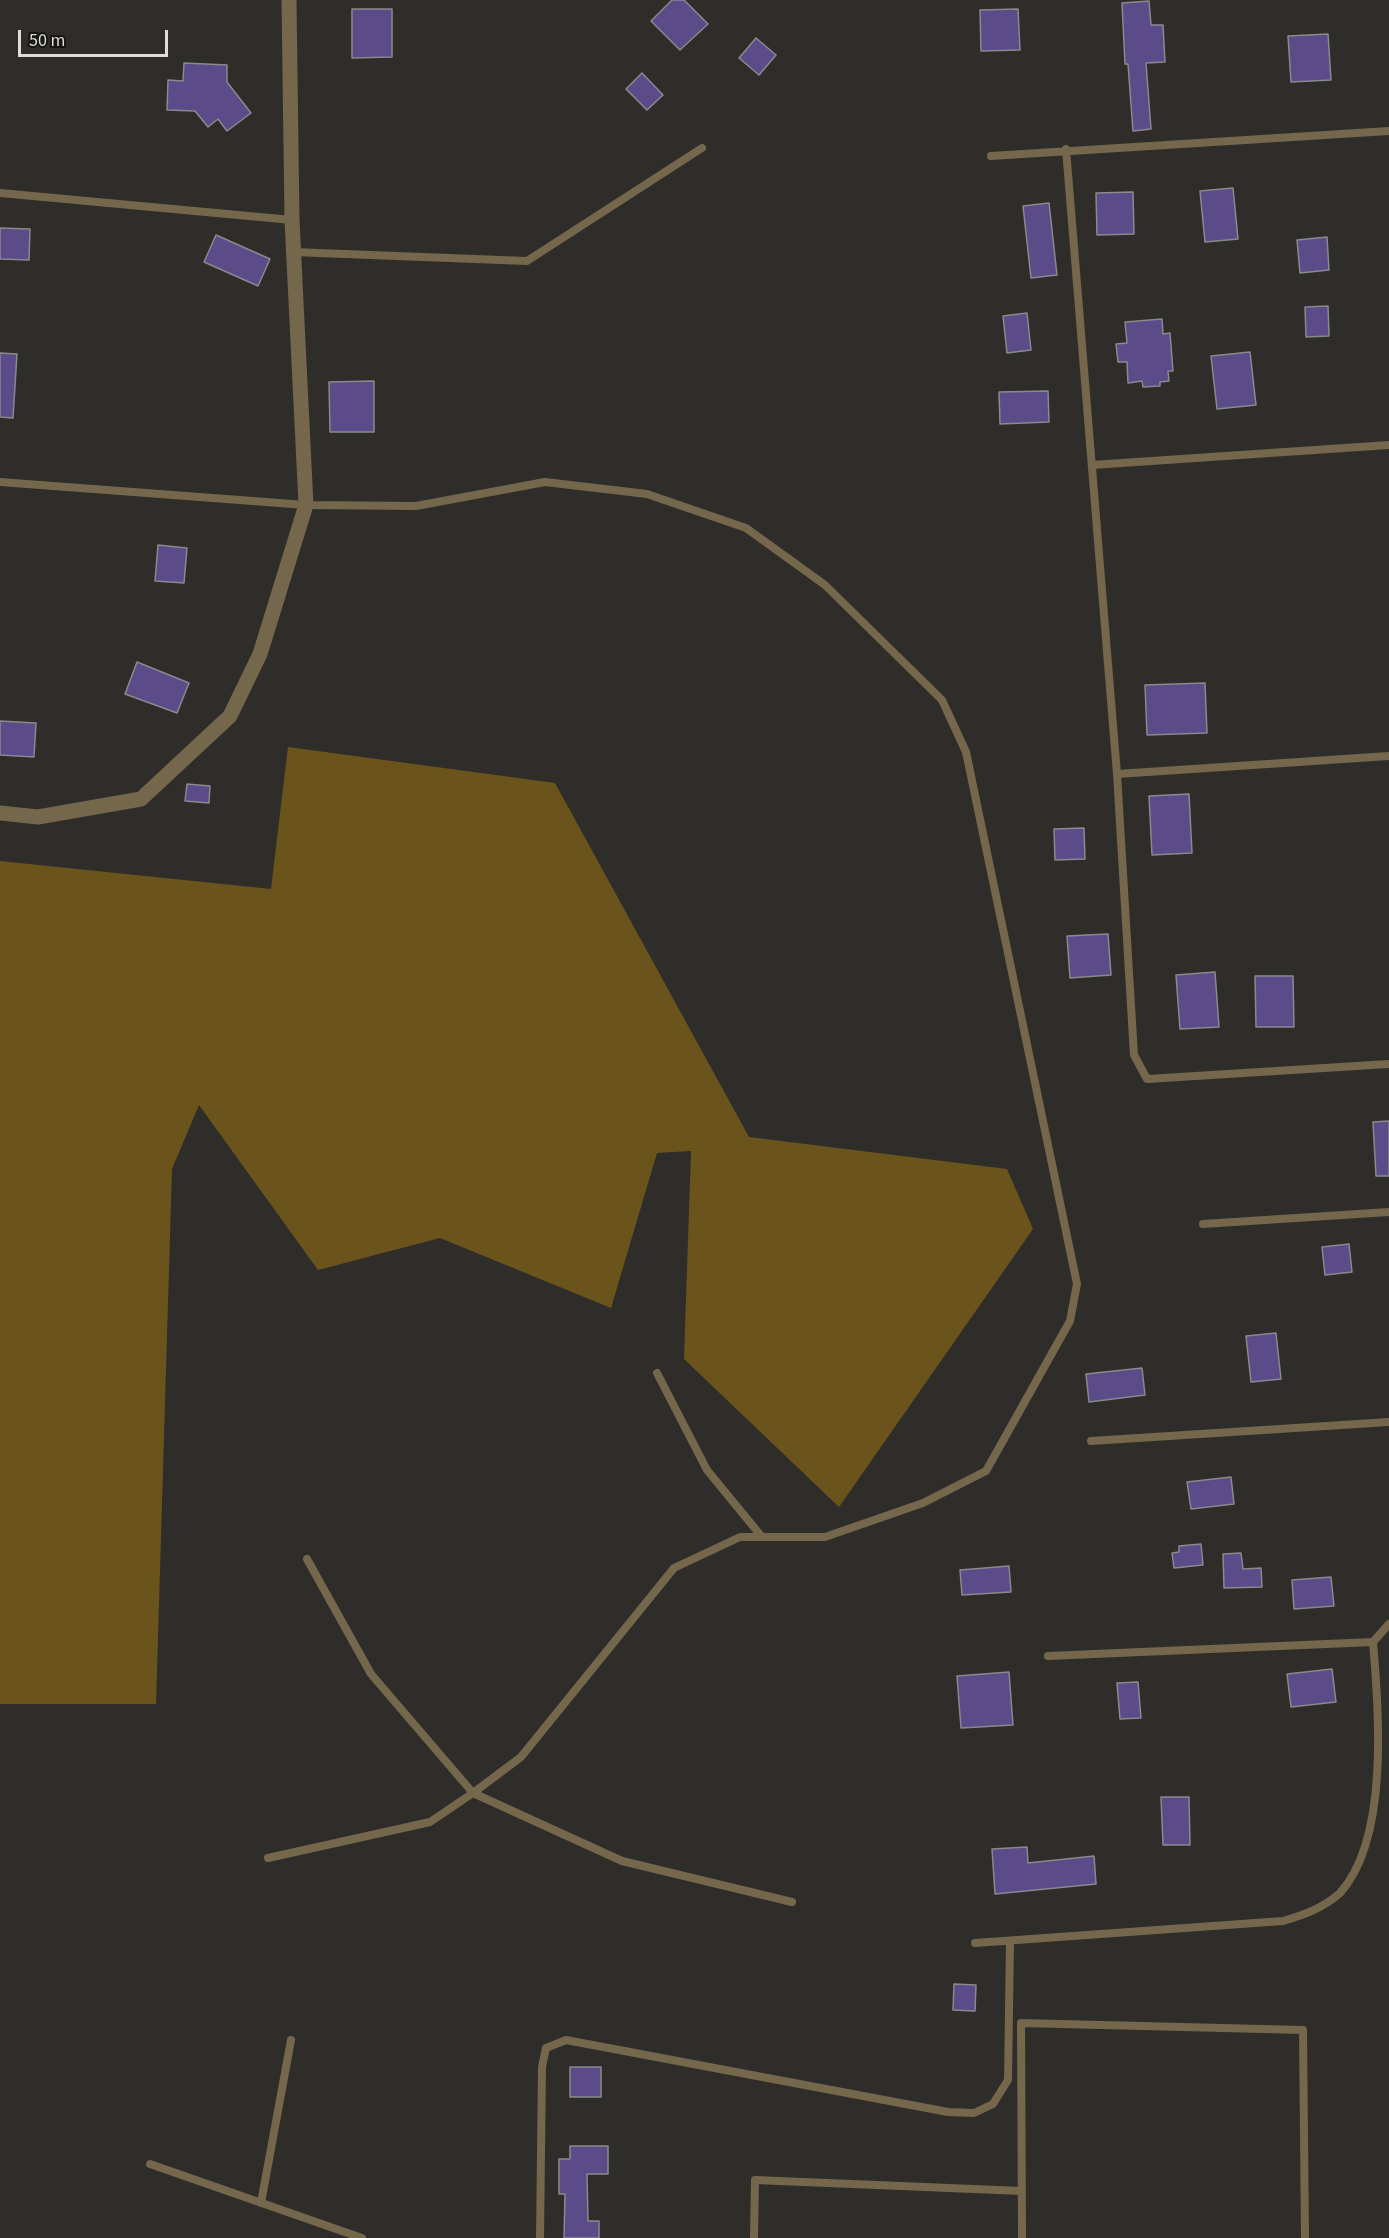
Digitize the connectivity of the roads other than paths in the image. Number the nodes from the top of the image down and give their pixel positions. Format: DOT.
graph roads {
  1 [pos="289,0"];
  2 [pos="1389,131"];
  3 [pos="702,148"];
  4 [pos="1066,149"];
  5 [pos="991,156"];
  6 [pos="0,193"];
  7 [pos="292,220"];
  8 [pos="293,252"];
  9 [pos="1389,445"];
  10 [pos="1092,465"];
  11 [pos="0,482"];
  12 [pos="306,505"];
  13 [pos="1389,756"];
  14 [pos="1117,774"];
  15 [pos="0,813"];
  16 [pos="1389,1064"];
  17 [pos="1389,1212"];
  18 [pos="1203,1224"];
  19 [pos="657,1373"];
  20 [pos="1389,1422"];
  21 [pos="1091,1441"];
  22 [pos="762,1538"];
  23 [pos="307,1559"];
  24 [pos="1389,1624"];
  25 [pos="1373,1641"];
  26 [pos="1048,1656"];
  27 [pos="1385,1756"];
  28 [pos="473,1793"];
  29 [pos="268,1858"];
  30 [pos="792,1902"];
  31 [pos="1010,1942"];
  32 [pos="975,1943"];
  33 [pos="291,2040"];
  34 [pos="150,2164"];
  35 [pos="1022,2191"];
  36 [pos="261,2203"];
  37 [pos="362,2238"];
  38 [pos="540,2238"];
  39 [pos="754,2238"];
  40 [pos="1022,2238"];
  41 [pos="1305,2238"];
  1 -- 7 [label="street"];
  2 -- 4 [label="lane"];
  3 -- 8 [label="lane"];
  4 -- 5 [label="lane"];
  4 -- 10 [label="lane"];
  6 -- 7 [label="lane"];
  7 -- 8 [label="street"];
  8 -- 12 [label="street"];
  9 -- 10 [label="lane"];
  10 -- 14 [label="lane"];
  11 -- 12 [label="lane"];
  12 -- 15 [label="street"];
  12 -- 22 [label="lane"];
  13 -- 14 [label="lane"];
  14 -- 16 [label="lane"];
  17 -- 18 [label="lane"];
  19 -- 22 [label="lane"];
  20 -- 21 [label="lane"];
  22 -- 28 [label="lane"];
  23 -- 28 [label="lane"];
  24 -- 25 [label="lane"];
  25 -- 26 [label="lane"];
  25 -- 27 [label="lane"];
  27 -- 31 [label="lane"];
  28 -- 29 [label="lane"];
  28 -- 30 [label="lane"];
  31 -- 32 [label="lane"];
  31 -- 38 [label="lane"];
  33 -- 36 [label="lane"];
  34 -- 36 [label="lane"];
  35 -- 39 [label="lane"];
  35 -- 40 [label="lane"];
  35 -- 41 [label="lane"];
  36 -- 37 [label="lane"];
}
